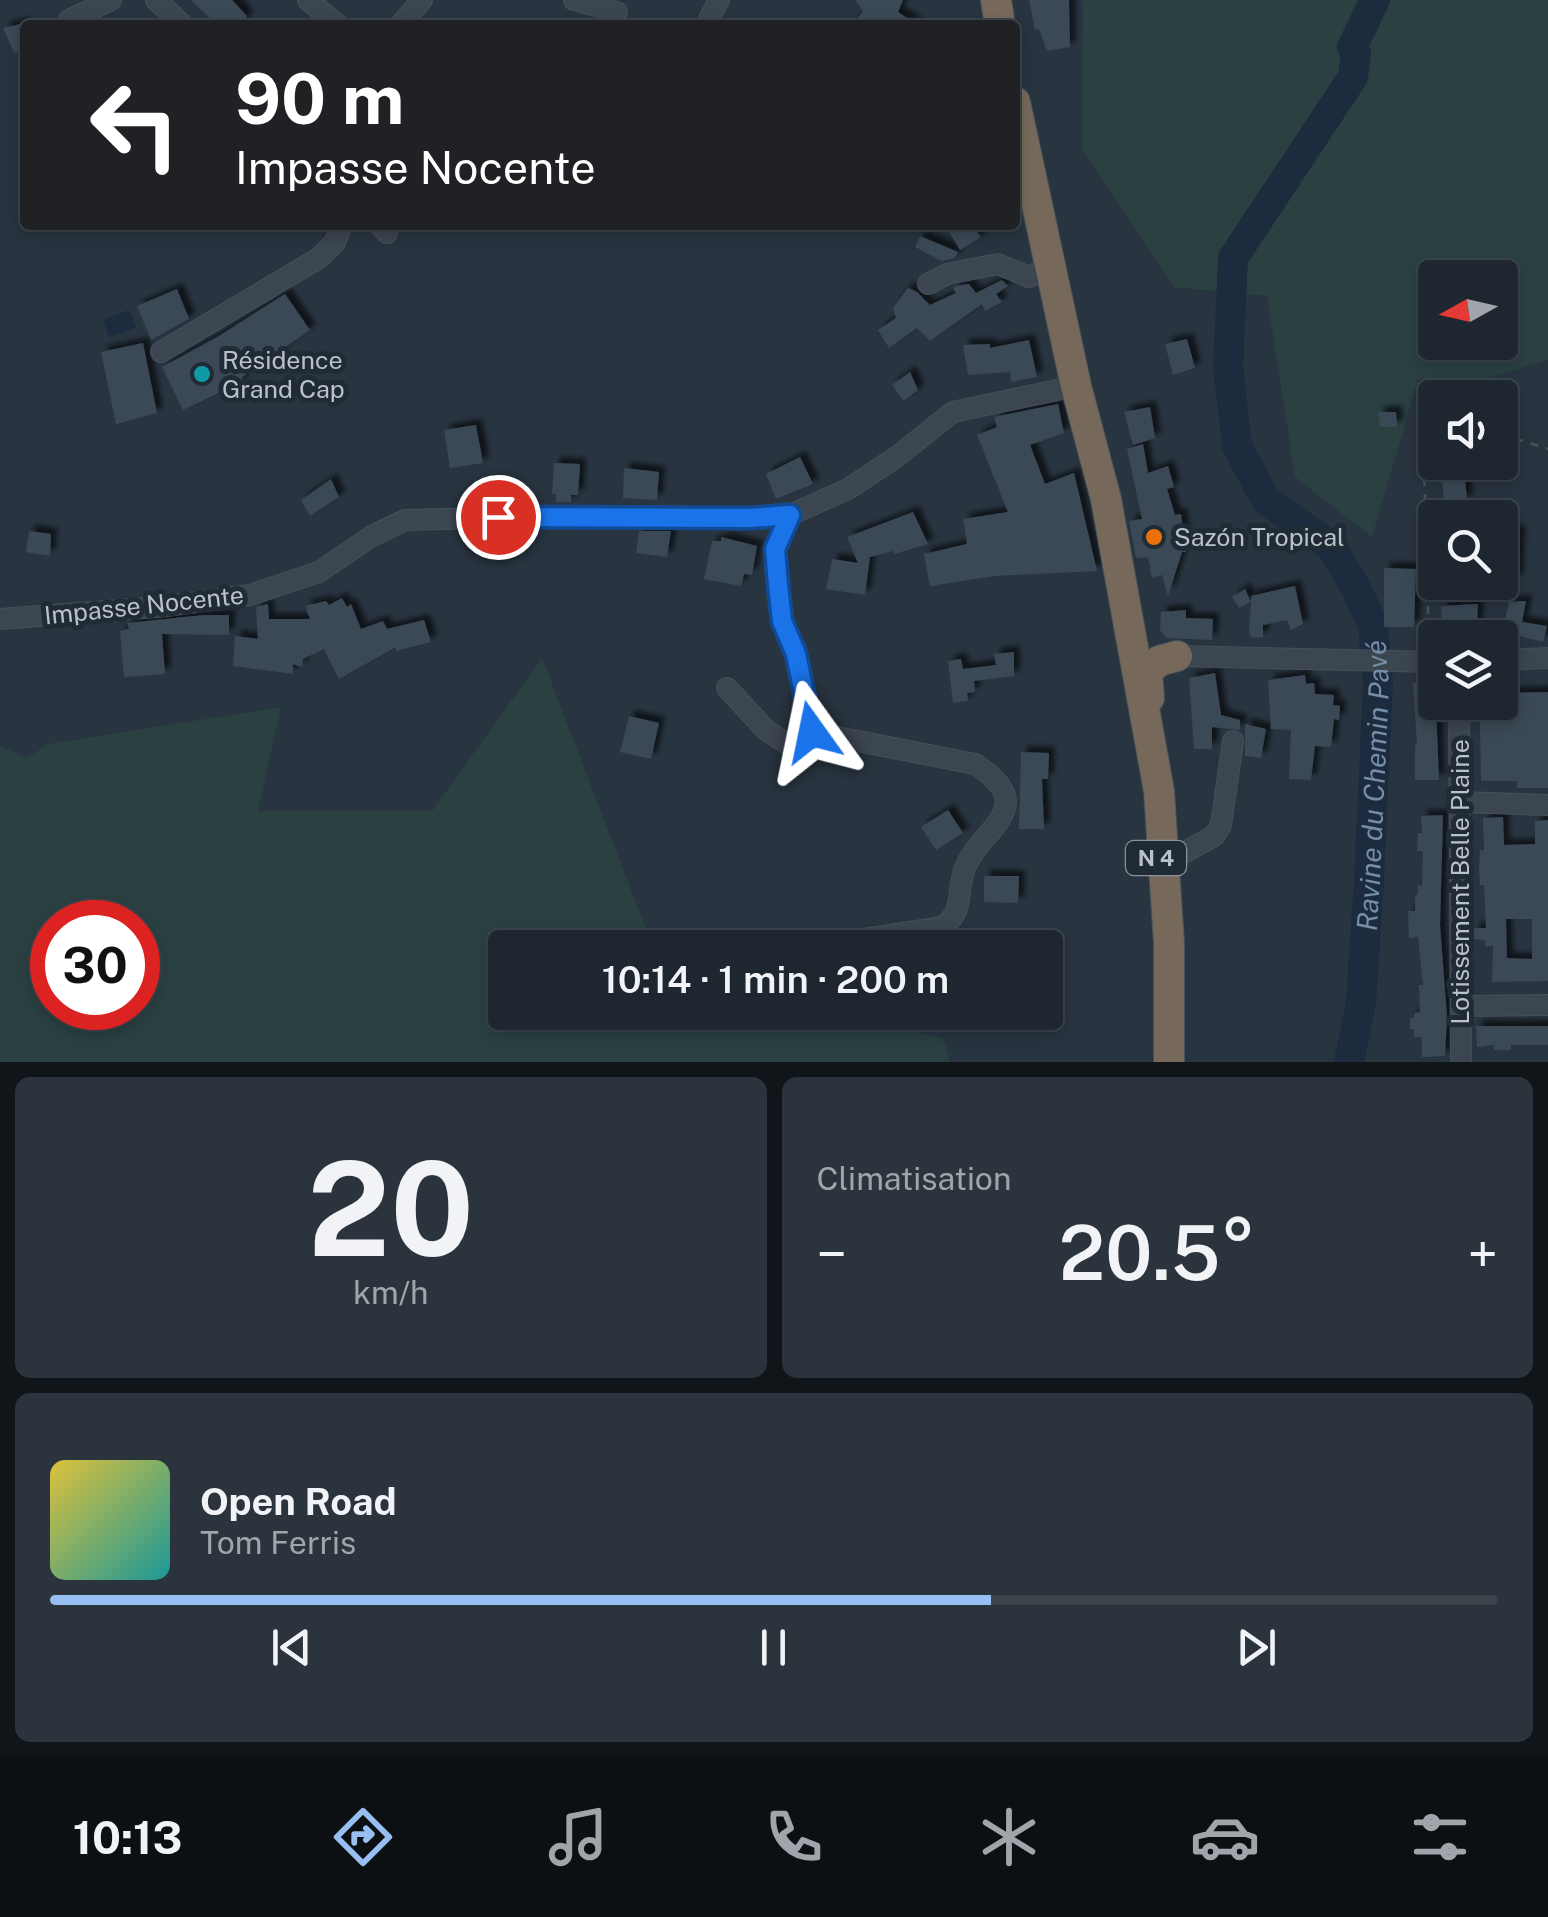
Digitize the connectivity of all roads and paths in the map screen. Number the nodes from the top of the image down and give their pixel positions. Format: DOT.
graph roads {
  1 [pos="110,0"];
  2 [pos="156,0"];
  3 [pos="308,0"];
  4 [pos="422,0"];
  5 [pos="574,0"];
  6 [pos="619,12"];
  7 [pos="69,20"];
  8 [pos="177,20"];
  9 [pos="332,20"];
  10 [pos="404,20"];
  11 [pos="1020,126"];
  12 [pos="340,230"];
  13 [pos="1050,267"];
  14 [pos="928,284"];
  15 [pos="162,352"];
  16 [pos="1076,386"];
  17 [pos="1089,433"];
  18 [pos="1518,440"];
  19 [pos="1548,449"];
  20 [pos="1426,480"];
  21 [pos="790,515"];
  22 [pos="1126,602"];
  23 [pos="0,620"];
  24 [pos="1431,620"];
  25 [pos="1177,656"];
  26 [pos="1548,658"];
  27 [pos="1518,659"];
  28 [pos="1418,662"];
  29 [pos="727,688"];
  30 [pos="1459,720"];
  31 [pos="812,732"];
  32 [pos="1234,741"];
  33 [pos="1151,745"];
  34 [pos="1460,802"];
  35 [pos="1548,805"];
  36 [pos="1165,863"];
  37 [pos="930,930"];
  38 [pos="1462,1006"];
  39 [pos="1548,1006"];
  40 [pos="1161,1062"];
  41 [pos="1169,1062"];
  42 [pos="1461,1062"];
  1 -- 7 [label="street"];
  2 -- 8 [label="street"];
  3 -- 9 [label="street"];
  4 -- 10 [label="street"];
  5 -- 6 [label="street"];
  11 -- 13 [label="highway, N 4"];
  12 -- 15 [label="street"];
  13 -- 14 [label="street"];
  13 -- 16 [label="highway, N 4"];
  16 -- 17 [label="highway, N 4"];
  16 -- 21 [label="street, Impasse Nocente"];
  17 -- 22 [label="highway, N 4"];
  17 -- 40 [label="highway, N 4"];
  18 -- 19 [label="path"];
  20 -- 24 [label="path"];
  21 -- 23 [label="street, Impasse Nocente"];
  21 -- 31 [label="street"];
  22 -- 25 [label="highway"];
  22 -- 33 [label="highway, N 4"];
  25 -- 28 [label="street"];
  25 -- 33 [label="highway"];
  26 -- 27 [label="street"];
  29 -- 31 [label="street"];
  30 -- 34 [label="street, Lotissement Belle Plaine"];
  31 -- 37 [label="street"];
  32 -- 36 [label="street"];
  33 -- 36 [label="highway, N 4"];
  34 -- 35 [label="street"];
  34 -- 38 [label="street, Lotissement Belle Plaine"];
  36 -- 41 [label="highway, N 4"];
  38 -- 39 [label="street"];
  38 -- 42 [label="street, Lotissement Belle Plaine"];
}
